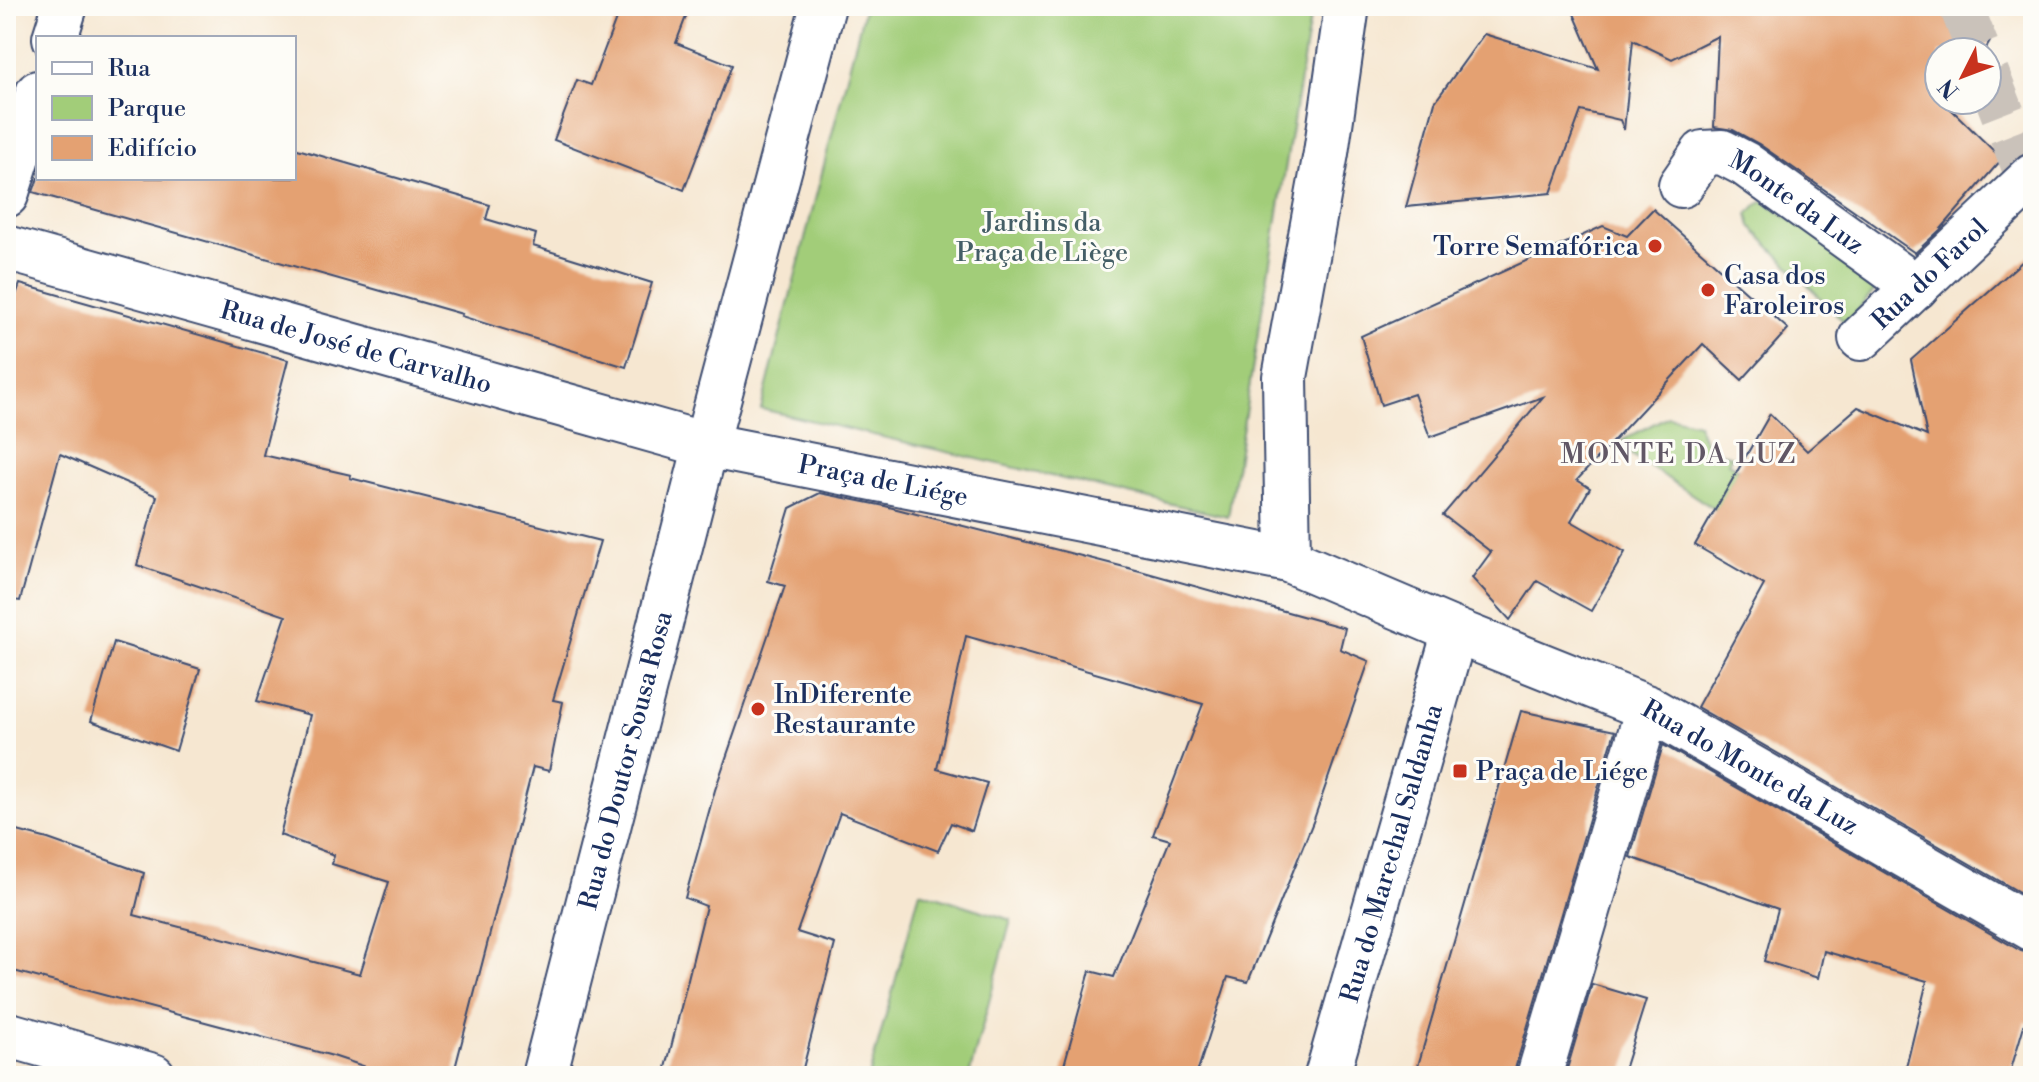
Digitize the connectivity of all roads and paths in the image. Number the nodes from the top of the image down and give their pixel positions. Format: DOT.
graph roads {
  1 [pos="65,6"];
  2 [pos="823,6"];
  3 [pos="1347,6"];
  4 [pos="56,36"];
  5 [pos="36,99"];
  6 [pos="2033,176"];
  7 [pos="1681,185"];
  8 [pos="6,195"];
  9 [pos="6,248"];
  10 [pos="1916,287"];
  11 [pos="1861,338"];
  12 [pos="706,445"];
  13 [pos="1288,560"];
  14 [pos="1455,631"];
  15 [pos="1648,708"];
  16 [pos="2033,929"];
  17 [pos="6,1034"];
  18 [pos="153,1076"];
  19 [pos="544,1076"];
  20 [pos="1327,1076"];
  21 [pos="1539,1076"];
  1 -- 4 [label="street"];
  2 -- 12 [label="street"];
  3 -- 13 [label="street"];
  5 -- 8 [label="street"];
  6 -- 10 [label="street, Rua do Farol"];
  7 -- 10 [label="street, Monte da Luz"];
  9 -- 12 [label="street, Rua de José de Carvalho"];
  10 -- 11 [label="street, Rua do Farol"];
  12 -- 13 [label="street, Praça de Liége"];
  12 -- 19 [label="street, Rua do Doutor Sousa Rosa"];
  13 -- 14 [label="street, Praça de Liége"];
  14 -- 15 [label="street, Rua do Monte da Luz"];
  14 -- 20 [label="street, Rua do Marechal Saldanha"];
  15 -- 16 [label="street, Rua do Monte da Luz"];
  15 -- 21 [label="street"];
  17 -- 18 [label="street"];
}
